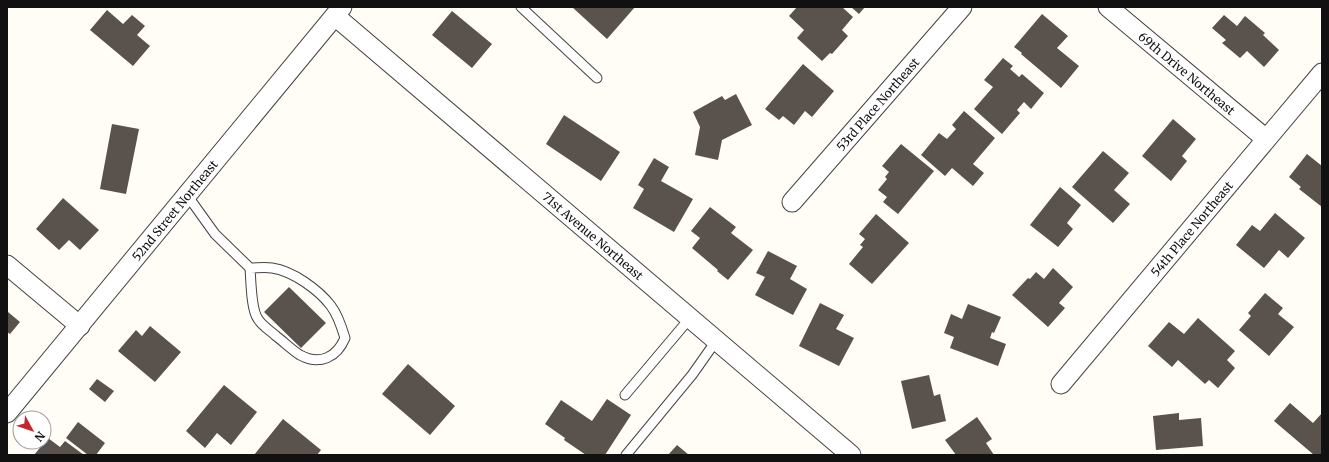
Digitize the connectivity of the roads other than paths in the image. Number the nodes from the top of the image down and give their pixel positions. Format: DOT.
graph roads {
  1 [pos="521,7"];
  2 [pos="962,7"];
  3 [pos="1108,7"];
  4 [pos="339,11"];
  5 [pos="1322,73"];
  6 [pos="597,78"];
  7 [pos="1266,139"];
  8 [pos="187,195"];
  9 [pos="792,202"];
  10 [pos="7,265"];
  11 [pos="250,268"];
  12 [pos="690,318"];
  13 [pos="80,326"];
  14 [pos="716,341"];
  15 [pos="1061,384"];
  16 [pos="625,395"];
  17 [pos="7,413"];
  18 [pos="626,455"];
  19 [pos="851,455"];
  1 -- 6 [label="lane"];
  2 -- 9 [label="street, 53rd Place Northeast"];
  3 -- 7 [label="street, 69th Drive Northeast"];
  4 -- 8 [label="street, 52nd Street Northeast"];
  4 -- 12 [label="street, 71st Avenue Northeast"];
  5 -- 7 [label="street, 54th Place Northeast"];
  7 -- 15 [label="street, 54th Place Northeast"];
  8 -- 11 [label="lane"];
  8 -- 13 [label="street, 52nd Street Northeast"];
  10 -- 13 [label="street"];
  11 -- 11 [label="lane"];
  12 -- 14 [label="street, 71st Avenue Northeast"];
  12 -- 16 [label="lane"];
  13 -- 17 [label="street, 52nd Street Northeast"];
  14 -- 18 [label="lane"];
  14 -- 19 [label="street, 71st Avenue Northeast"];
}
